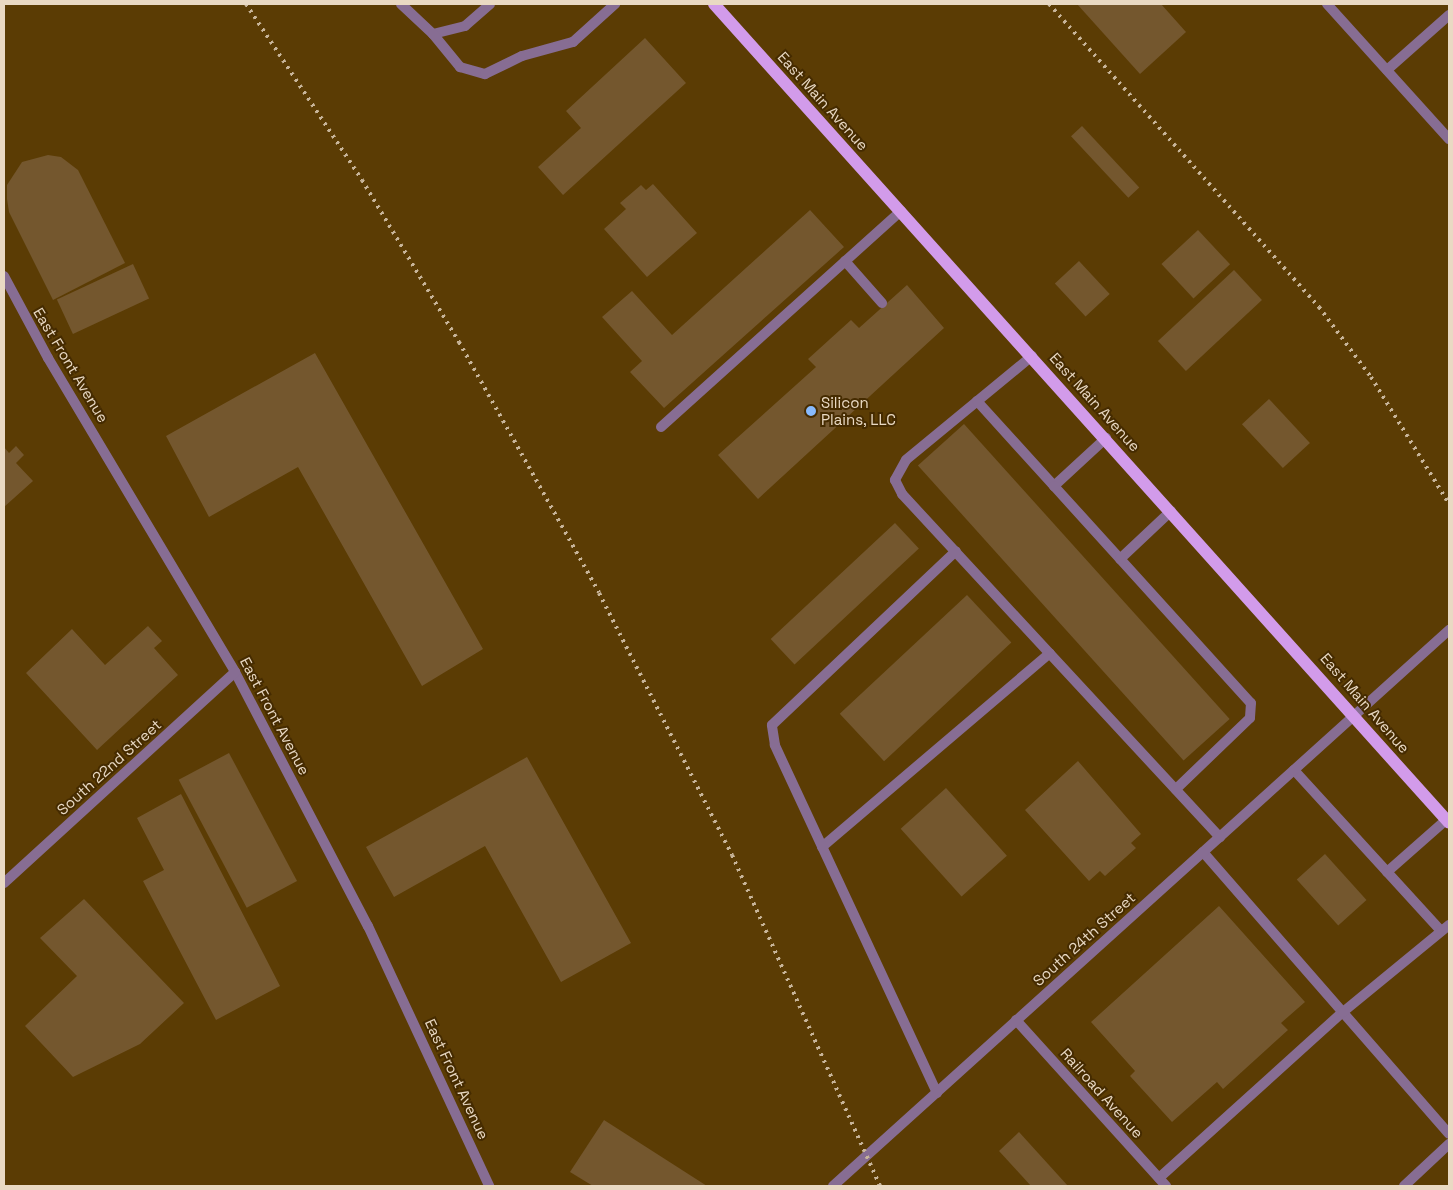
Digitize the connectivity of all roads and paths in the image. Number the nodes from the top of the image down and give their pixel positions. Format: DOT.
graph roads {
  1 [pos="401,4"];
  2 [pos="490,4"];
  3 [pos="615,4"];
  4 [pos="714,4"];
  5 [pos="1327,4"];
  6 [pos="1449,14"];
  7 [pos="433,34"];
  8 [pos="1387,70"];
  9 [pos="1449,139"];
  10 [pos="901,211"];
  11 [pos="845,262"];
  12 [pos="4,276"];
  13 [pos="882,303"];
  14 [pos="1032,356"];
  15 [pos="977,401"];
  16 [pos="661,428"];
  17 [pos="1106,438"];
  18 [pos="1054,486"];
  19 [pos="1171,511"];
  20 [pos="956,551"];
  21 [pos="1120,559"];
  22 [pos="1449,630"];
  23 [pos="1050,653"];
  24 [pos="235,672"];
  25 [pos="1355,715"];
  26 [pos="1294,770"];
  27 [pos="1176,790"];
  28 [pos="1448,822"];
  29 [pos="1220,837"];
  30 [pos="822,847"];
  31 [pos="1203,852"];
  32 [pos="1387,872"];
  33 [pos="6,876"];
  34 [pos="1445,928"];
  35 [pos="1343,1012"];
  36 [pos="1016,1020"];
  37 [pos="937,1093"];
  38 [pos="1449,1134"];
  39 [pos="1449,1144"];
  40 [pos="1162,1182"];
  41 [pos="489,1186"];
  42 [pos="833,1186"];
  43 [pos="1404,1186"];
  1 -- 7 [label="street"];
  2 -- 7 [label="street"];
  3 -- 7 [label="street"];
  4 -- 10 [label="main road, East Main Avenue"];
  5 -- 8 [label="street"];
  6 -- 8 [label="street"];
  8 -- 9 [label="street"];
  10 -- 11 [label="street"];
  10 -- 14 [label="main road, East Main Avenue"];
  11 -- 13 [label="street"];
  11 -- 16 [label="street"];
  12 -- 24 [label="street, East Front Avenue"];
  14 -- 15 [label="street"];
  14 -- 17 [label="main road, East Main Avenue"];
  15 -- 18 [label="street"];
  15 -- 20 [label="street"];
  17 -- 18 [label="street"];
  17 -- 19 [label="main road, East Main Avenue"];
  18 -- 21 [label="street"];
  19 -- 21 [label="street"];
  19 -- 25 [label="main road, East Main Avenue"];
  20 -- 23 [label="street"];
  20 -- 30 [label="street"];
  21 -- 27 [label="street"];
  22 -- 25 [label="street, South 24th Street"];
  23 -- 27 [label="street"];
  23 -- 30 [label="street"];
  24 -- 33 [label="street, South 22nd Street"];
  24 -- 41 [label="street, East Front Avenue"];
  25 -- 26 [label="street, South 24th Street"];
  25 -- 28 [label="main road, East Main Avenue"];
  26 -- 29 [label="street, South 24th Street"];
  26 -- 32 [label="street"];
  27 -- 29 [label="street"];
  28 -- 32 [label="street"];
  29 -- 31 [label="street, South 24th Street"];
  30 -- 37 [label="street"];
  31 -- 35 [label="street"];
  31 -- 36 [label="street, South 24th Street"];
  32 -- 34 [label="street"];
  34 -- 35 [label="street"];
  35 -- 38 [label="street"];
  35 -- 40 [label="street"];
  36 -- 37 [label="street, South 24th Street"];
  36 -- 40 [label="street, Railroad Avenue"];
  37 -- 42 [label="street, South 24th Street"];
  39 -- 43 [label="street"];
}
